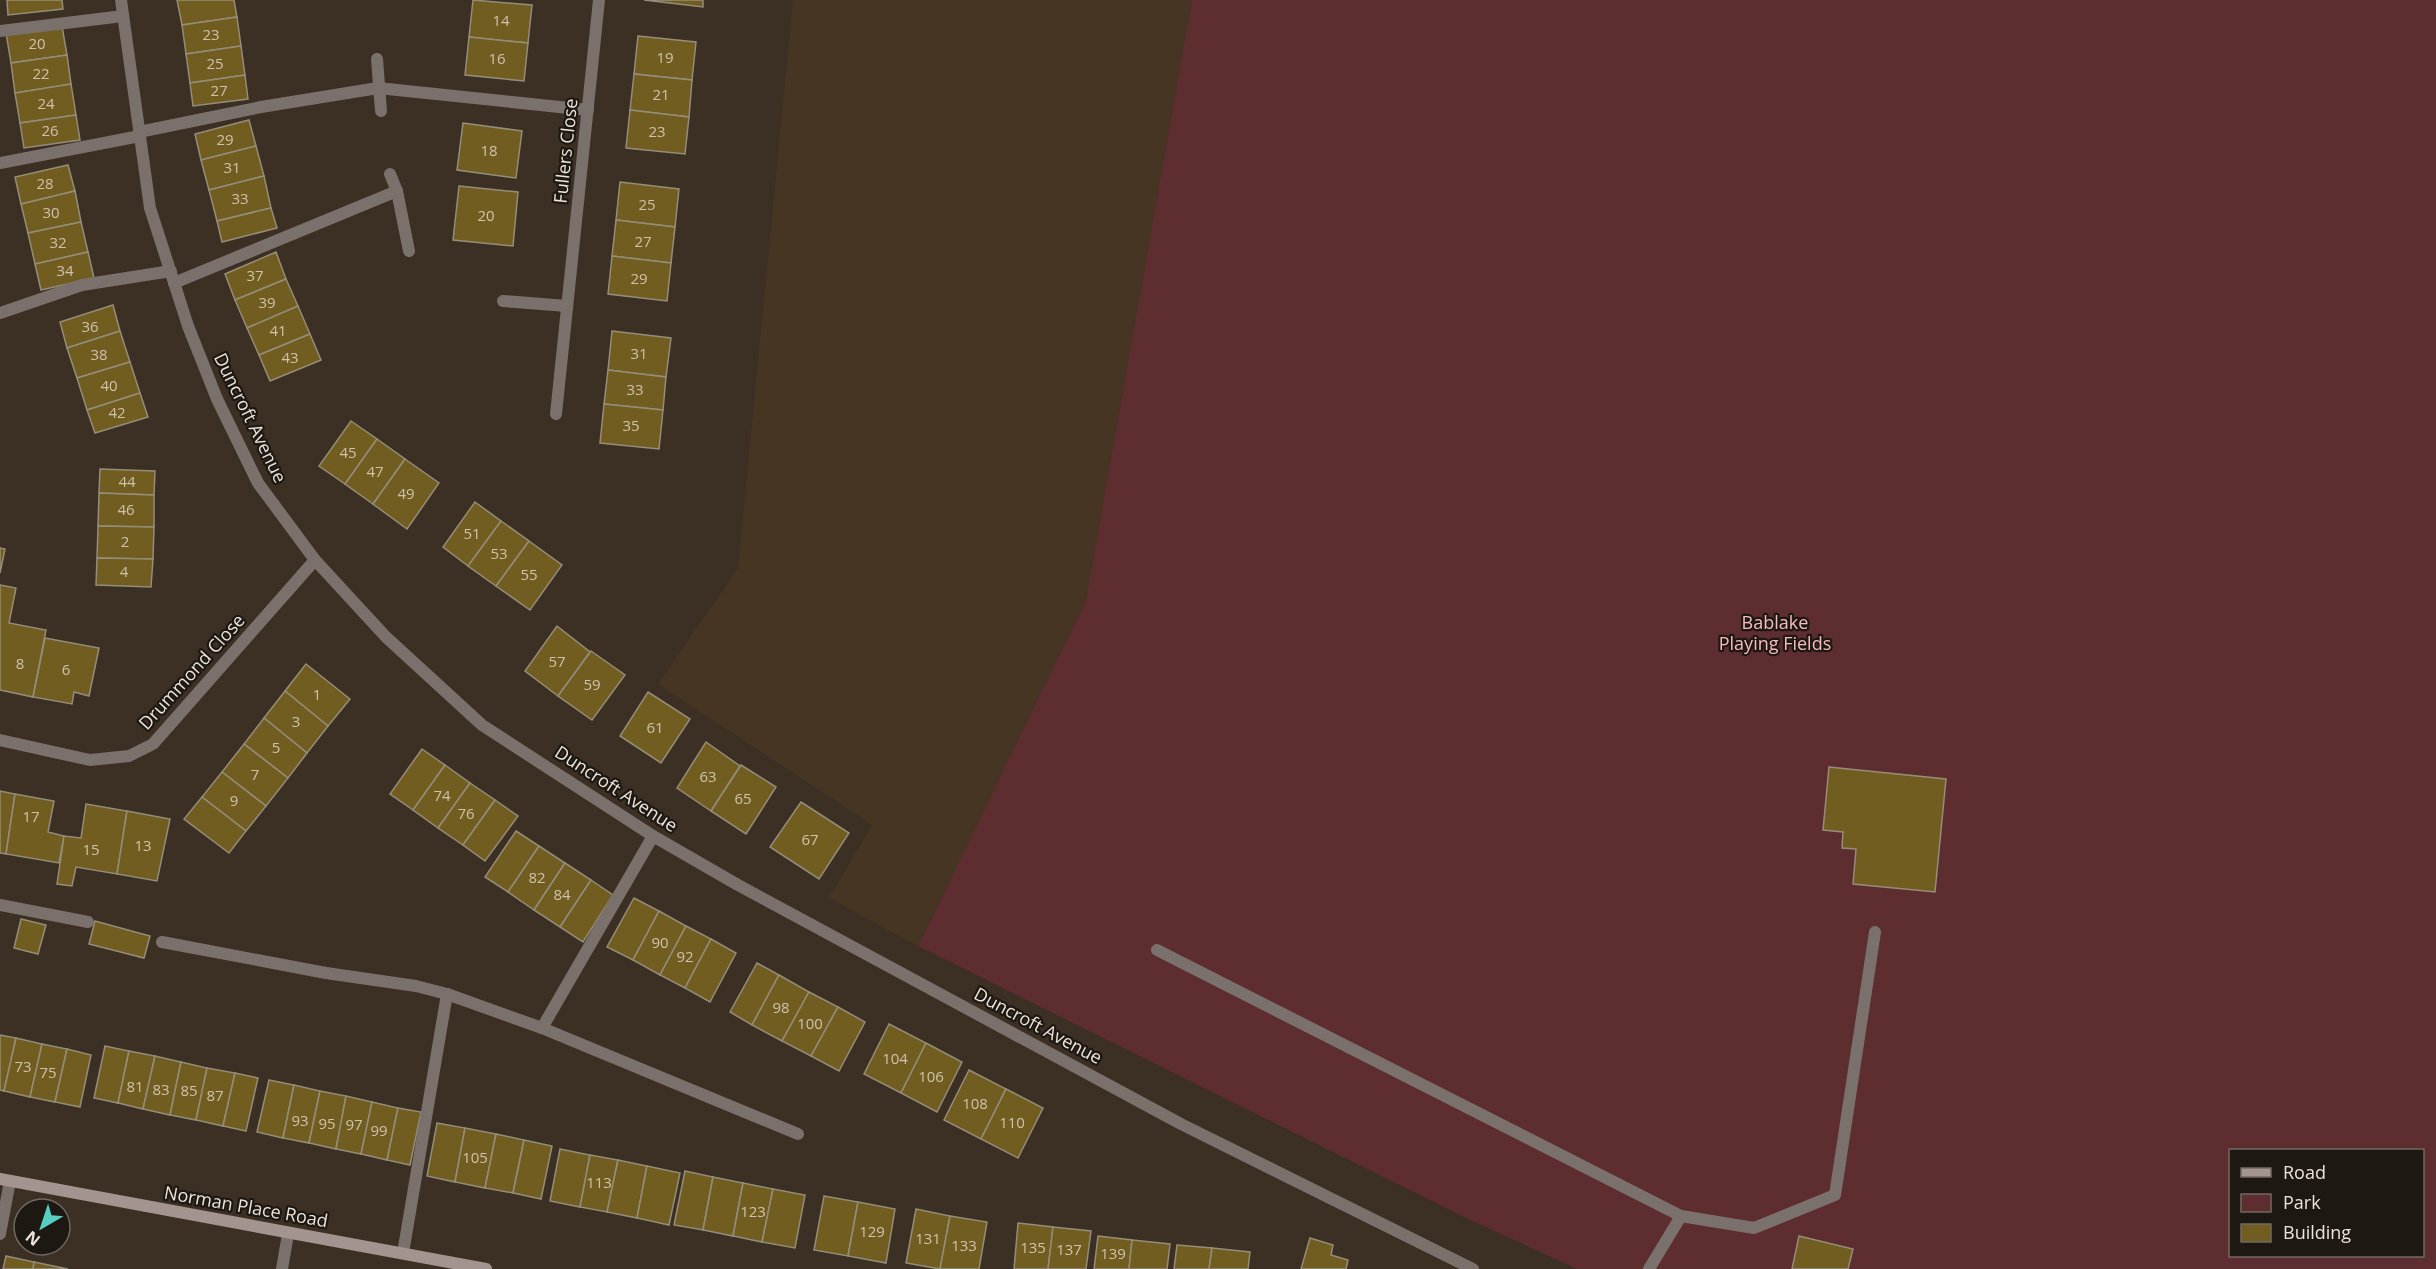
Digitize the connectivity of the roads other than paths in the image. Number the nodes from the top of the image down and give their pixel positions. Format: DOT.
graph roads {
  1 [pos="121,0"];
  2 [pos="599,0"];
  3 [pos="123,16"];
  4 [pos="0,31"];
  5 [pos="377,59"];
  6 [pos="378,88"];
  7 [pos="588,110"];
  8 [pos="381,111"];
  9 [pos="139,134"];
  10 [pos="0,163"];
  11 [pos="390,174"];
  12 [pos="397,191"];
  13 [pos="409,251"];
  14 [pos="172,277"];
  15 [pos="503,302"];
  16 [pos="567,306"];
  17 [pos="0,313"];
  18 [pos="556,414"];
  19 [pos="315,560"];
  20 [pos="0,740"];
  21 [pos="653,836"];
  22 [pos="0,905"];
  23 [pos="87,922"];
  24 [pos="1875,932"];
  25 [pos="162,942"];
  26 [pos="1157,950"];
  27 [pos="447,994"];
  28 [pos="542,1028"];
  29 [pos="798,1134"];
  30 [pos="5,1180"];
  31 [pos="1682,1216"];
  32 [pos="0,1234"];
  33 [pos="288,1234"];
  34 [pos="403,1253"];
  35 [pos="282,1269"];
  36 [pos="486,1269"];
  37 [pos="1473,1269"];
  38 [pos="1649,1269"];
  1 -- 3 [label="street, Duncroft Avenue"];
  2 -- 7 [label="street, Fullers Close"];
  3 -- 4 [label="street"];
  3 -- 9 [label="street, Duncroft Avenue"];
  5 -- 6 [label="street"];
  6 -- 7 [label="street"];
  6 -- 8 [label="street"];
  6 -- 9 [label="street"];
  7 -- 16 [label="street, Fullers Close"];
  9 -- 10 [label="street"];
  9 -- 14 [label="street, Duncroft Avenue"];
  11 -- 12 [label="street"];
  12 -- 13 [label="street"];
  12 -- 14 [label="street"];
  14 -- 17 [label="street"];
  14 -- 19 [label="street, Duncroft Avenue"];
  15 -- 16 [label="street"];
  16 -- 18 [label="street, Fullers Close"];
  19 -- 20 [label="street, Drummond Close"];
  19 -- 21 [label="street, Duncroft Avenue"];
  21 -- 28 [label="street"];
  21 -- 37 [label="street, Duncroft Avenue"];
  22 -- 23 [label="street"];
  24 -- 31 [label="street"];
  25 -- 27 [label="street"];
  26 -- 31 [label="street"];
  27 -- 28 [label="street"];
  27 -- 34 [label="street"];
  28 -- 29 [label="street"];
  30 -- 32 [label="street"];
  30 -- 33 [label="street, Norman Place Road"];
  31 -- 38 [label="street"];
  33 -- 34 [label="street, Norman Place Road"];
  33 -- 35 [label="street"];
  34 -- 36 [label="street, Norman Place Road"];
}
